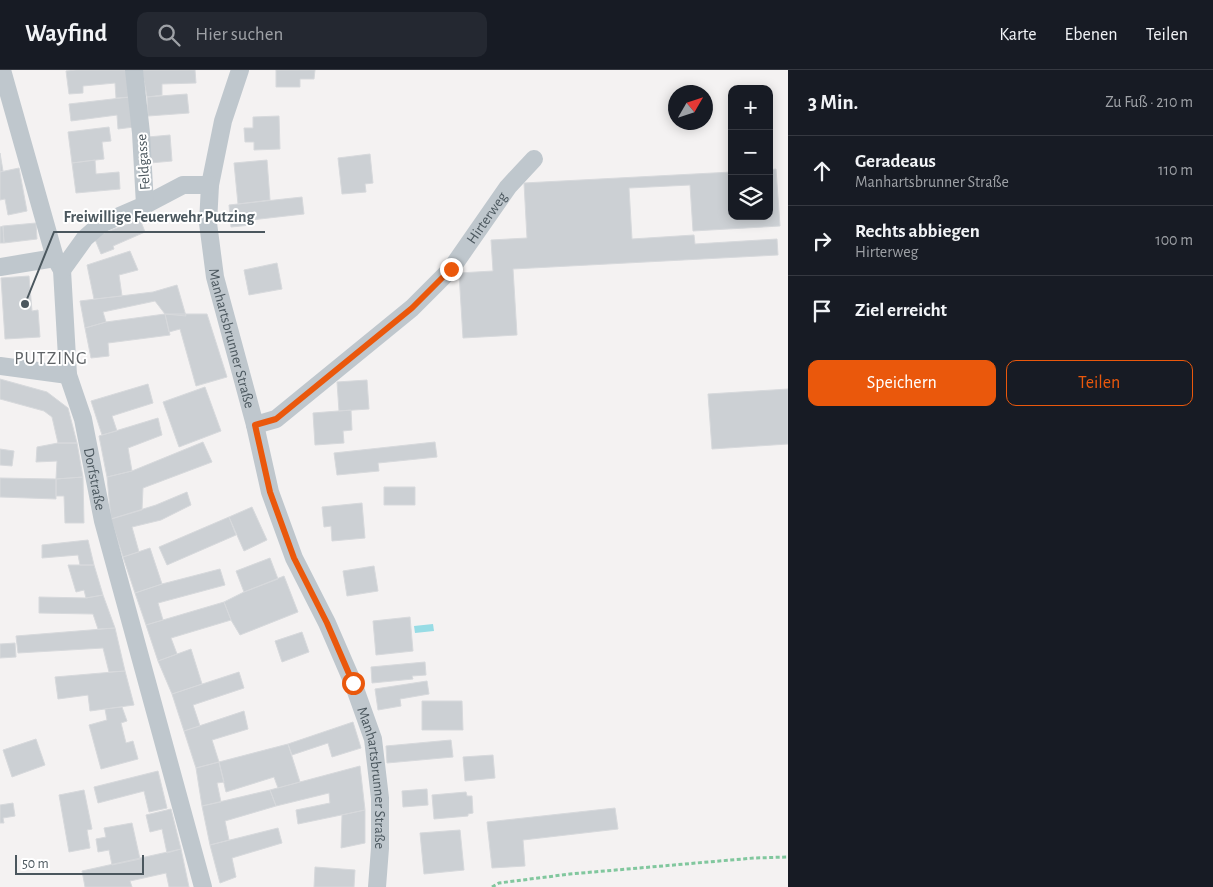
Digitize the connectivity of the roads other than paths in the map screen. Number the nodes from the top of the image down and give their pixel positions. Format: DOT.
graph roads {
  1 [pos="2,70"];
  2 [pos="134,70"];
  3 [pos="240,70"];
  4 [pos="534,160"];
  5 [pos="210,185"];
  6 [pos="145,205"];
  7 [pos="58,264"];
  8 [pos="0,267"];
  9 [pos="0,366"];
  10 [pos="68,375"];
  11 [pos="255,425"];
  12 [pos="203,887"];
  13 [pos="377,887"];
  1 -- 7 [label="street, Dorfstraße"];
  2 -- 6 [label="street, Feldgasse"];
  3 -- 5 [label="street, Manhartsbrunner Straße"];
  4 -- 11 [label="street, Hirterweg"];
  5 -- 6 [label="street"];
  5 -- 11 [label="street, Manhartsbrunner Straße"];
  6 -- 7 [label="street, Feldgasse"];
  7 -- 8 [label="street"];
  7 -- 10 [label="street, Dorfstraße"];
  9 -- 10 [label="street"];
  10 -- 12 [label="street, Dorfstraße"];
  11 -- 13 [label="street, Manhartsbrunner Straße"];
}
